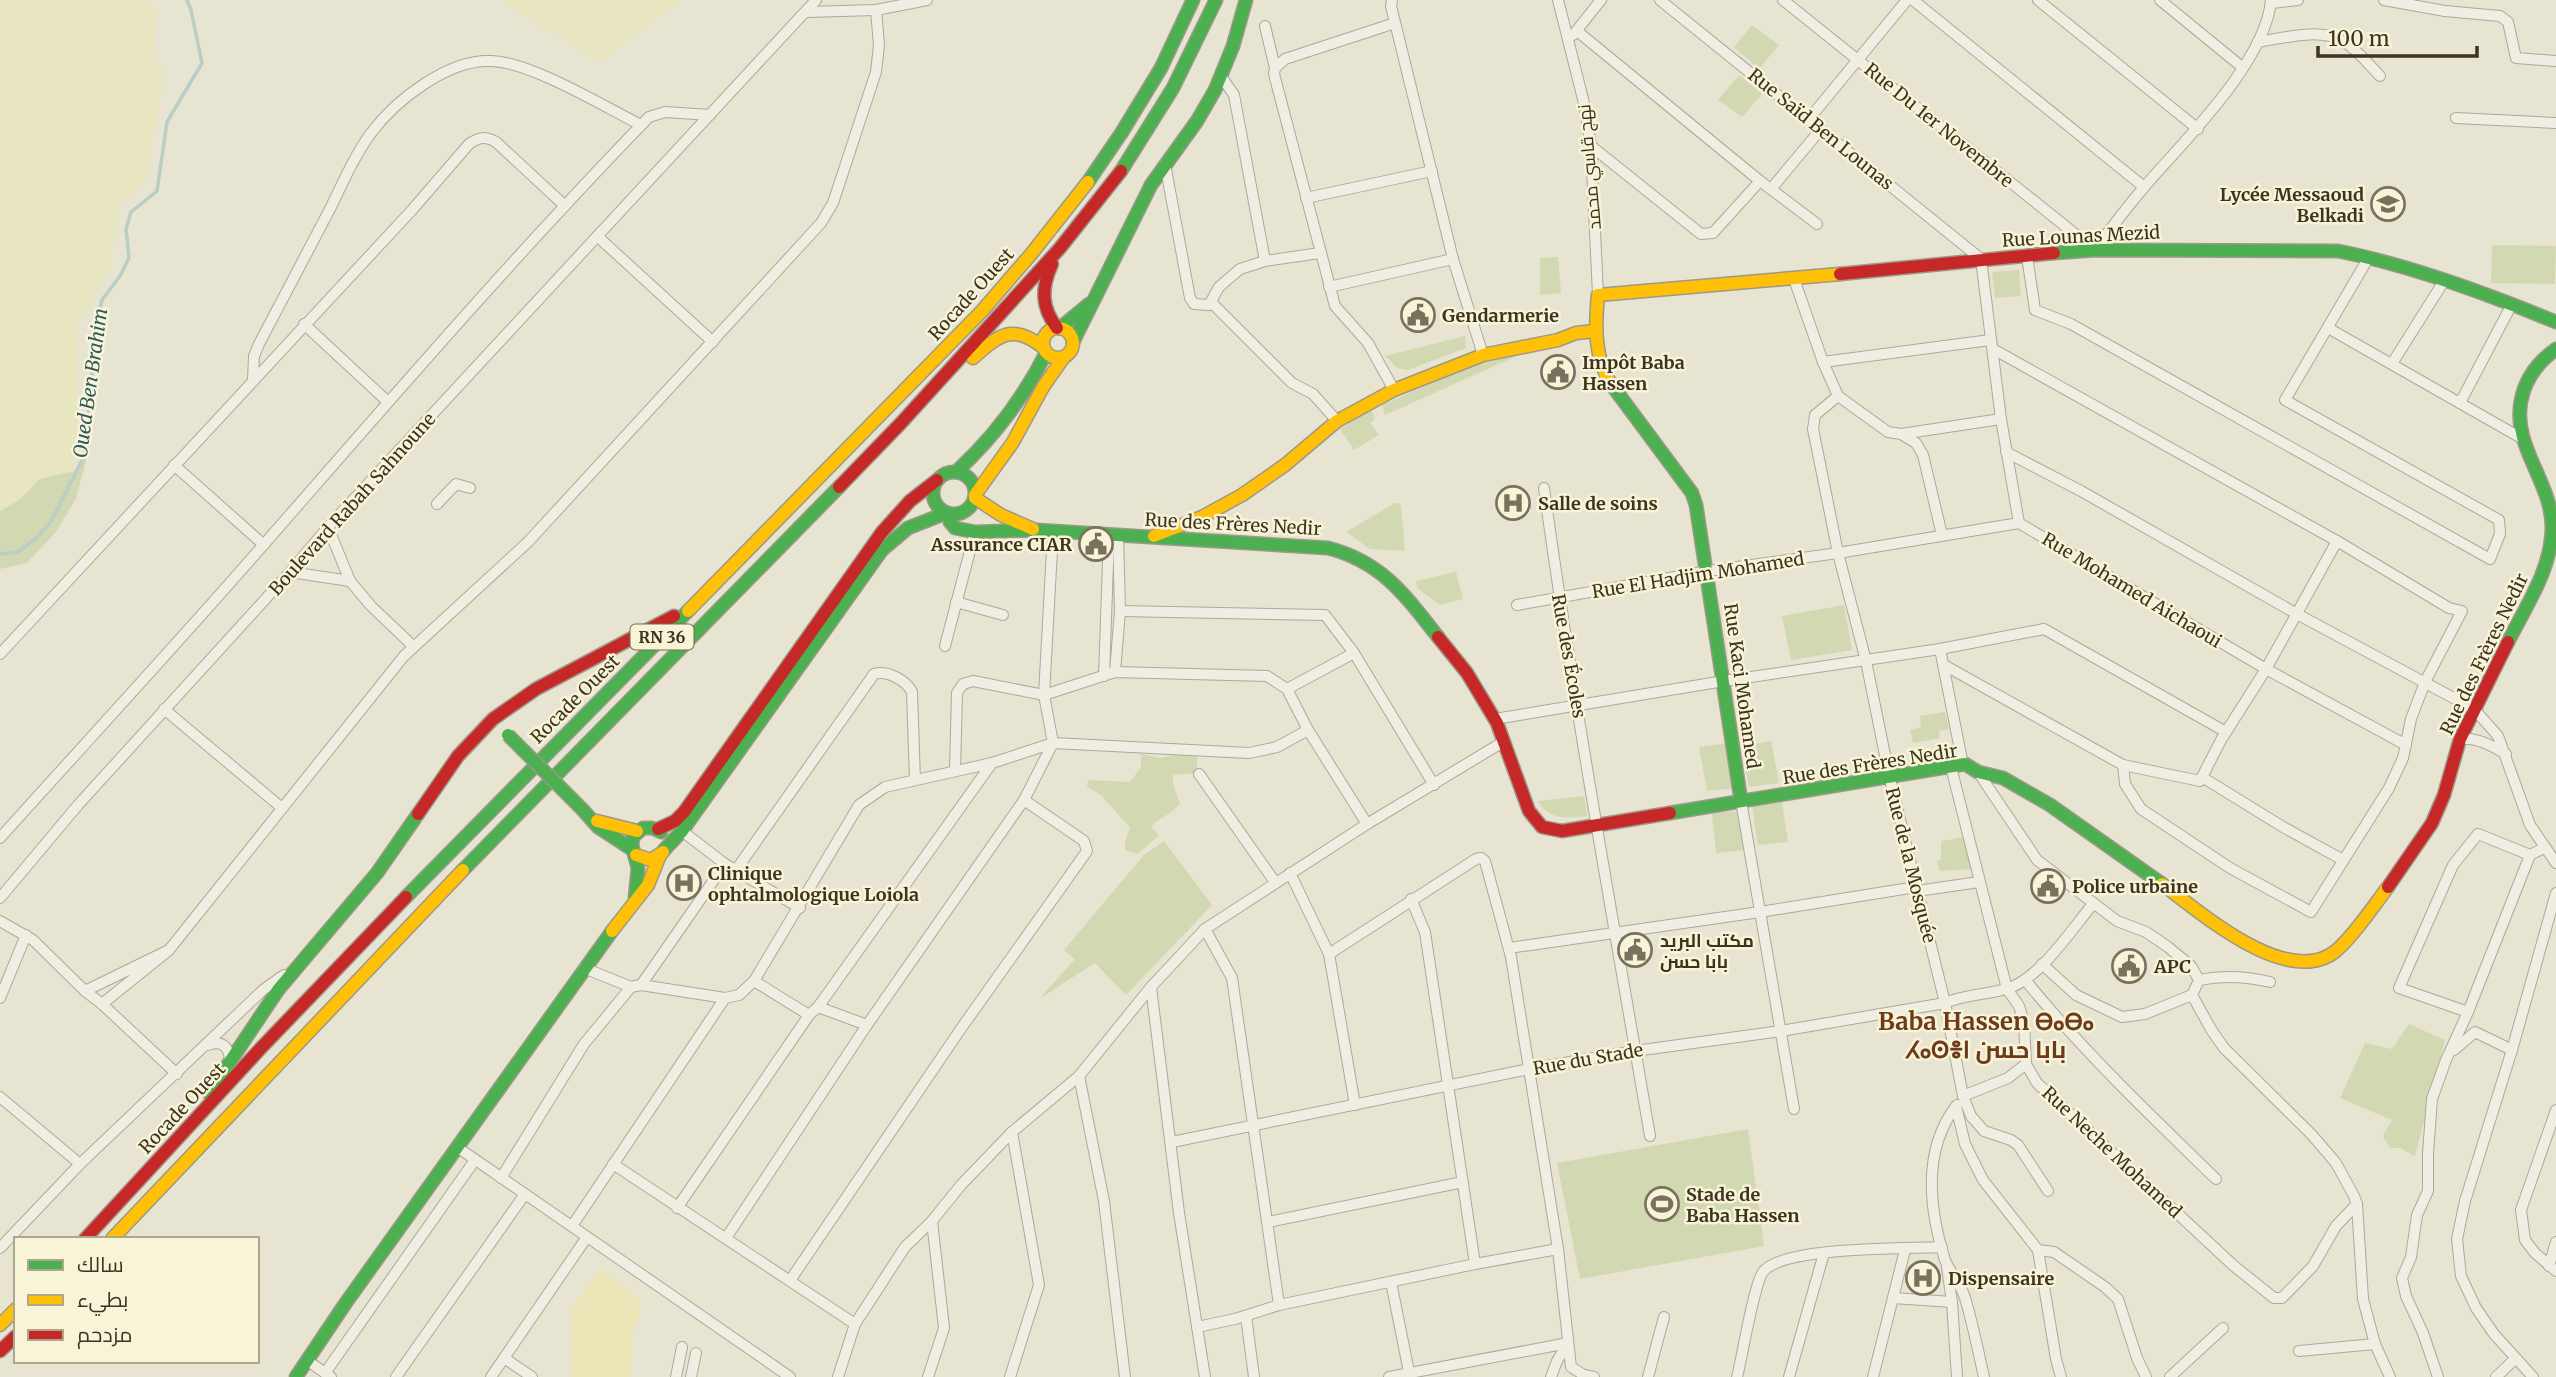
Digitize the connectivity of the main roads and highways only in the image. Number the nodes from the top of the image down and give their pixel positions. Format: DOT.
graph roads {
  1 [pos="1193,0"];
  2 [pos="1216,0"];
  3 [pos="1246,0"];
  4 [pos="1060,248"];
  5 [pos="1598,295"];
  6 [pos="1096,296"];
  7 [pos="2556,322"];
  8 [pos="1058,328"];
  9 [pos="1595,331"];
  10 [pos="1073,342"];
  11 [pos="2556,349"];
  12 [pos="1045,351"];
  13 [pos="1064,357"];
  14 [pos="952,368"];
  15 [pos="957,472"];
  16 [pos="937,480"];
  17 [pos="975,497"];
  18 [pos="947,514"];
  19 [pos="1202,517"];
  20 [pos="1036,530"];
  21 [pos="1151,537"];
  22 [pos="1193,540"];
  23 [pos="696,604"];
  24 [pos="493,719"];
  25 [pos="1741,801"];
  26 [pos="586,813"];
  27 [pos="658,829"];
  28 [pos="637,831"];
  29 [pos="635,853"];
  30 [pos="662,853"];
  31 [pos="634,902"];
  32 [pos="178,1138"];
  33 [pos="87,1237"];
  34 [pos="114,1237"];
  35 [pos="14,1311"];
  36 [pos="0,1325"];
  37 [pos="14,1338"];
  38 [pos="0,1351"];
  39 [pos="296,1377"];
  1 -- 23 [label="main road, Rocade Ouest / RN 36"];
  2 -- 4 [label="main road, Rocade Ouest"];
  3 -- 6 [label="main road"];
  4 -- 8 [label="main road"];
  4 -- 14 [label="main road, Rocade Ouest"];
  5 -- 7 [label="main road, Rue Lounas Mezid"];
  5 -- 9 [label="main road, Rue Kaci Mohamed"];
  6 -- 8 [label="main road"];
  6 -- 10 [label="main road"];
  8 -- 10 [label="main road"];
  8 -- 12 [label="main road"];
  9 -- 19 [label="main road"];
  9 -- 25 [label="main road, Rue Kaci Mohamed"];
  10 -- 13 [label="main road"];
  11 -- 25 [label="main road, Rue des Frères Nedir"];
  12 -- 13 [label="main road"];
  12 -- 14 [label="main road"];
  12 -- 15 [label="main road"];
  13 -- 17 [label="main road"];
  14 -- 34 [label="main road, Rocade Ouest"];
  15 -- 16 [label="main road"];
  15 -- 17 [label="main road"];
  16 -- 18 [label="main road"];
  16 -- 27 [label="main road"];
  17 -- 18 [label="main road"];
  17 -- 20 [label="main road, Rue des Frères Nedir"];
  18 -- 20 [label="main road, Rue des Frères Nedir"];
  18 -- 30 [label="main road"];
  19 -- 21 [label="main road"];
  19 -- 22 [label="main road"];
  20 -- 21 [label="main road, Rue des Frères Nedir"];
  21 -- 22 [label="main road, Rue des Frères Nedir"];
  22 -- 25 [label="main road, Rue des Frères Nedir"];
  23 -- 24 [label="main road"];
  23 -- 32 [label="main road, Rocade Ouest / RN 36"];
  24 -- 26 [label="main road, bridge"];
  24 -- 32 [label="main road"];
  26 -- 28 [label="main road"];
  26 -- 29 [label="main road"];
  27 -- 28 [label="main road"];
  27 -- 30 [label="main road"];
  28 -- 29 [label="main road"];
  29 -- 30 [label="main road"];
  29 -- 31 [label="main road"];
  30 -- 31 [label="main road"];
  31 -- 39 [label="main road"];
  32 -- 33 [label="main road, Rocade Ouest / RN 36"];
  35 -- 36 [label="main road"];
  37 -- 38 [label="main road"];
}
